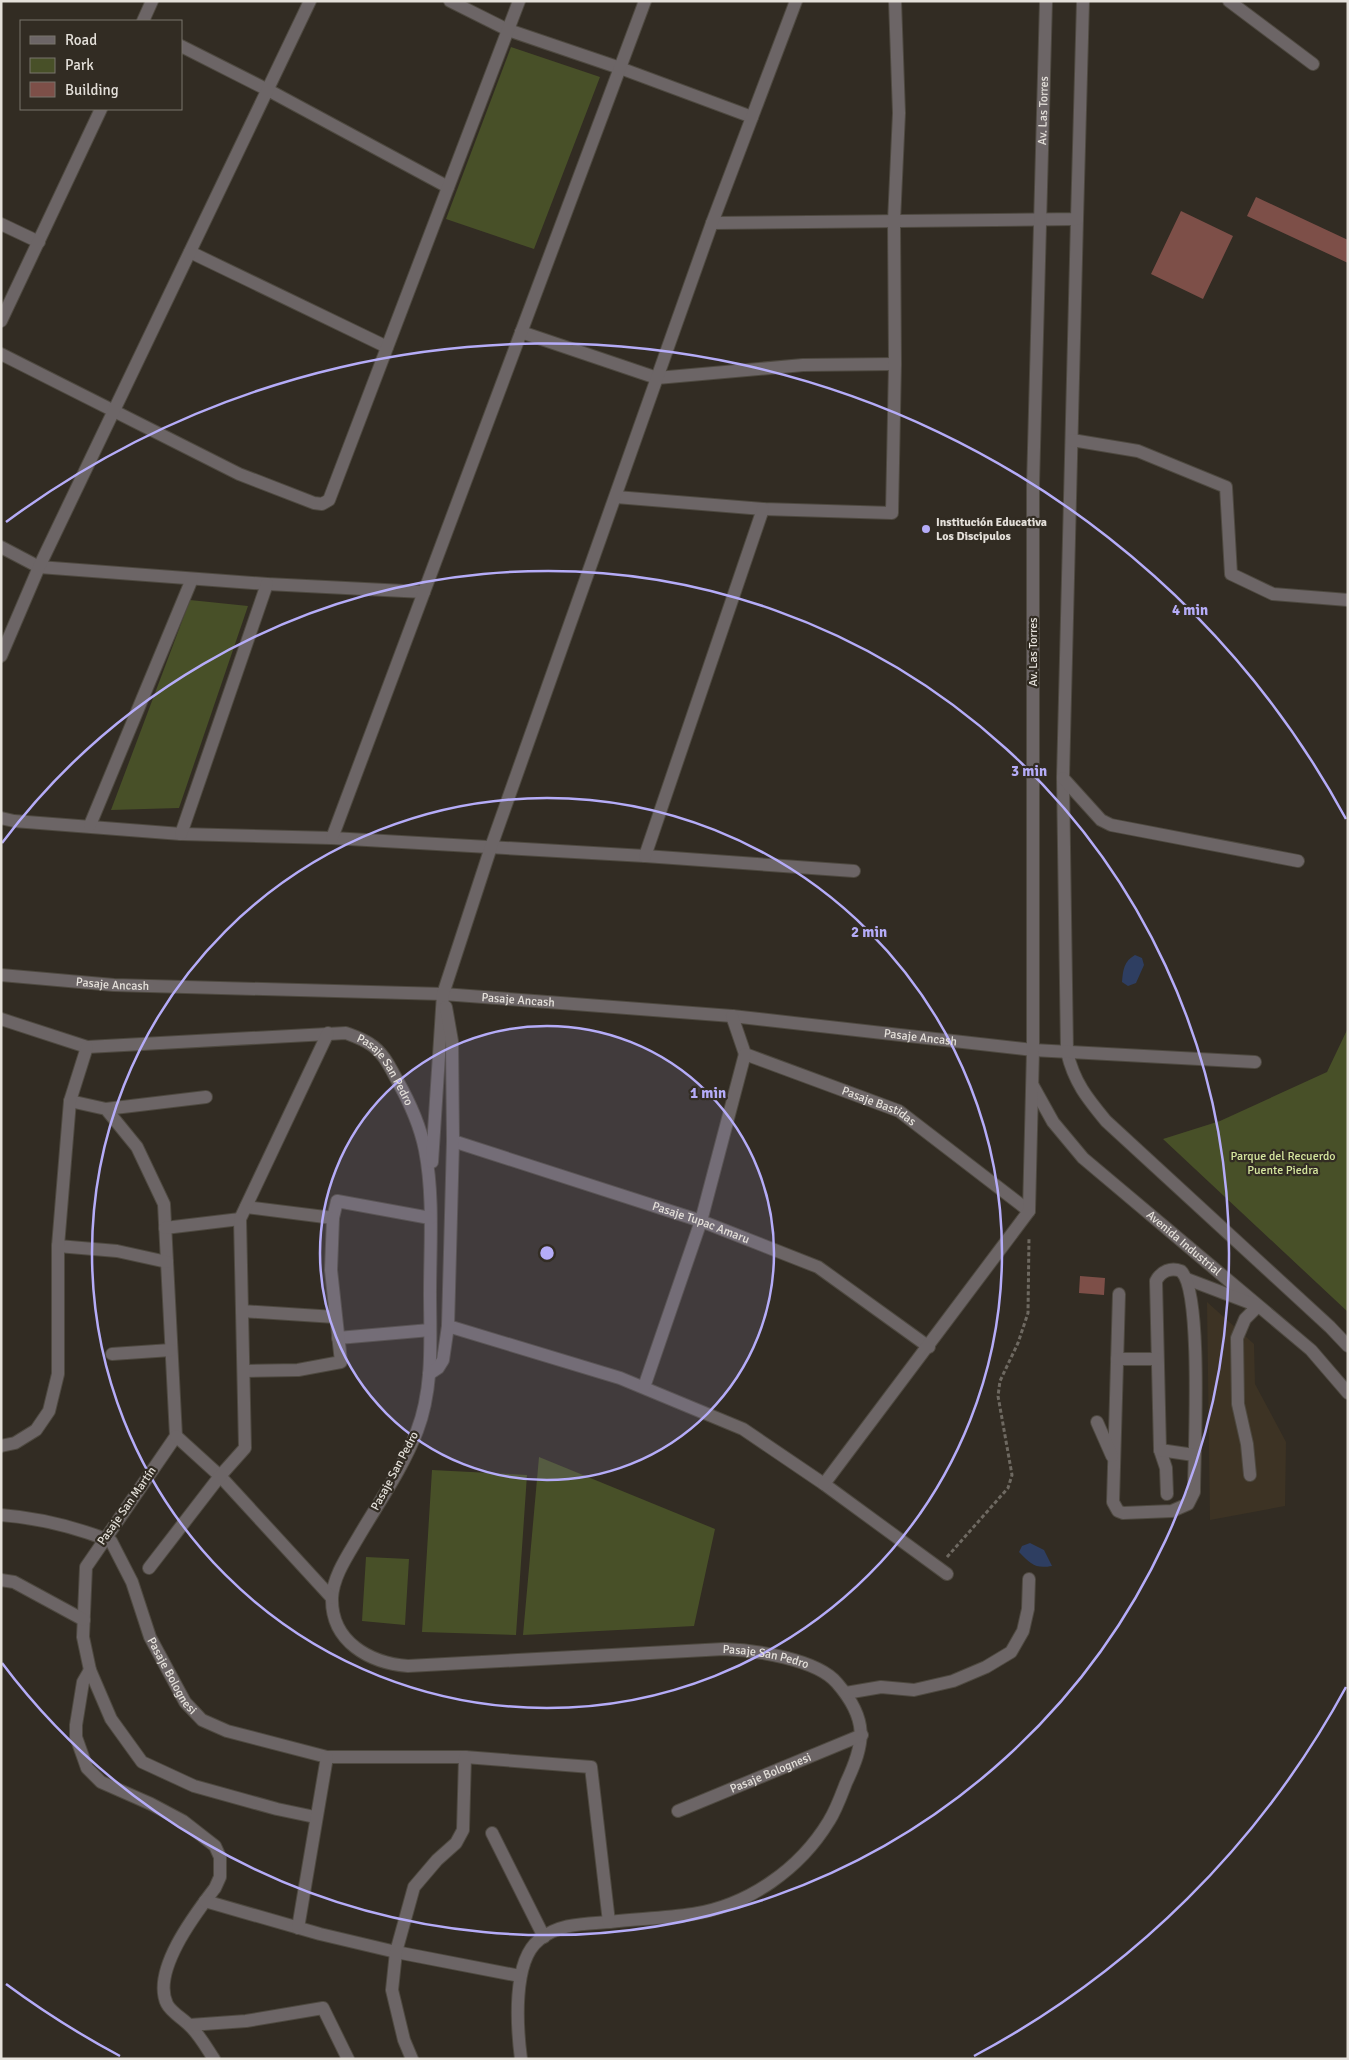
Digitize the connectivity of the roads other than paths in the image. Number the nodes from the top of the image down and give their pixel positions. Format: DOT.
graph roads {
  1 [pos="152,1"];
  2 [pos="310,1"];
  3 [pos="450,1"];
  4 [pos="519,1"];
  5 [pos="645,1"];
  6 [pos="796,1"];
  7 [pos="895,1"];
  8 [pos="1046,1"];
  9 [pos="1083,1"];
  10 [pos="1229,1"];
  11 [pos="142,20"];
  12 [pos="508,30"];
  13 [pos="182,47"];
  14 [pos="1313,64"];
  15 [pos="620,68"];
  16 [pos="268,90"];
  17 [pos="101,110"];
  18 [pos="752,117"];
  19 [pos="448,187"];
  20 [pos="1077,219"];
  21 [pos="1041,220"];
  22 [pos="894,221"];
  23 [pos="712,223"];
  24 [pos="1,224"];
  25 [pos="39,242"];
  26 [pos="190,252"];
  27 [pos="1,321"];
  28 [pos="521,332"];
  29 [pos="387,346"];
  30 [pos="1,354"];
  31 [pos="895,364"];
  32 [pos="657,378"];
  33 [pos="114,410"];
  34 [pos="1072,440"];
  35 [pos="616,496"];
  36 [pos="763,509"];
  37 [pos="1,547"];
  38 [pos="39,566"];
  39 [pos="192,578"];
  40 [pos="267,584"];
  41 [pos="424,592"];
  42 [pos="1348,600"];
  43 [pos="1,656"];
  44 [pos="1063,778"];
  45 [pos="1,818"];
  46 [pos="90,825"];
  47 [pos="181,834"];
  48 [pos="332,838"];
  49 [pos="491,847"];
  50 [pos="645,856"];
  51 [pos="1298,861"];
  52 [pos="854,872"];
  53 [pos="1,975"];
  54 [pos="443,994"];
  55 [pos="732,1016"];
  56 [pos="1,1019"];
  57 [pos="328,1034"];
  58 [pos="87,1046"];
  59 [pos="1033,1050"];
  60 [pos="1067,1052"];
  61 [pos="745,1054"];
  62 [pos="1255,1062"];
  63 [pos="1033,1084"];
  64 [pos="206,1097"];
  65 [pos="70,1101"];
  66 [pos="106,1109"];
  67 [pos="453,1141"];
  68 [pos="429,1195"];
  69 [pos="1029,1211"];
  70 [pos="243,1213"];
  71 [pos="333,1218"];
  72 [pos="430,1218"];
  73 [pos="701,1221"];
  74 [pos="165,1228"];
  75 [pos="58,1246"];
  76 [pos="167,1262"];
  77 [pos="1187,1279"];
  78 [pos="1119,1294"];
  79 [pos="1258,1306"];
  80 [pos="242,1311"];
  81 [pos="335,1317"];
  82 [pos="448,1326"];
  83 [pos="430,1330"];
  84 [pos="338,1338"];
  85 [pos="1348,1346"];
  86 [pos="929,1347"];
  87 [pos="172,1350"];
  88 [pos="112,1354"];
  89 [pos="1116,1358"];
  90 [pos="1157,1359"];
  91 [pos="244,1371"];
  92 [pos="429,1374"];
  93 [pos="644,1387"];
  94 [pos="1348,1392"];
  95 [pos="1097,1422"];
  96 [pos="176,1436"];
  97 [pos="1,1446"];
  98 [pos="1160,1450"];
  99 [pos="1194,1455"];
  100 [pos="1113,1458"];
  101 [pos="1250,1474"];
  102 [pos="220,1476"];
  103 [pos="824,1484"];
  104 [pos="1167,1494"];
  105 [pos="1,1515"];
  106 [pos="106,1539"];
  107 [pos="149,1568"];
  108 [pos="943,1570"];
  109 [pos="1029,1579"];
  110 [pos="1,1580"];
  111 [pos="332,1598"];
  112 [pos="84,1620"];
  113 [pos="90,1670"];
  114 [pos="846,1693"];
  115 [pos="862,1734"];
  116 [pos="327,1757"];
  117 [pos="465,1757"];
  118 [pos="678,1811"];
  119 [pos="315,1817"];
  120 [pos="492,1833"];
  121 [pos="205,1901"];
  122 [pos="609,1922"];
  123 [pos="298,1928"];
  124 [pos="544,1937"];
  125 [pos="396,1952"];
  126 [pos="520,1976"];
  127 [pos="190,2025"];
  128 [pos="214,2059"];
  129 [pos="348,2059"];
  130 [pos="412,2059"];
  131 [pos="522,2059"];
  1 -- 11 [label="street"];
  2 -- 16 [label="street"];
  3 -- 12 [label="street"];
  4 -- 12 [label="street"];
  5 -- 15 [label="street"];
  6 -- 18 [label="street"];
  7 -- 22 [label="street"];
  8 -- 21 [label="street, Av. Las Torres"];
  9 -- 20 [label="street"];
  10 -- 14 [label="street"];
  12 -- 15 [label="street"];
  12 -- 19 [label="street"];
  13 -- 16 [label="street"];
  15 -- 18 [label="street"];
  15 -- 28 [label="street"];
  16 -- 19 [label="street"];
  16 -- 26 [label="street"];
  17 -- 25 [label="street"];
  18 -- 23 [label="street"];
  19 -- 29 [label="street"];
  20 -- 21 [label="street"];
  20 -- 34 [label="street"];
  21 -- 22 [label="street"];
  21 -- 59 [label="street, Av. Las Torres"];
  22 -- 23 [label="street"];
  22 -- 31 [label="street"];
  23 -- 32 [label="street"];
  24 -- 25 [label="street"];
  25 -- 27 [label="street"];
  26 -- 29 [label="street"];
  26 -- 33 [label="street"];
  28 -- 32 [label="street"];
  28 -- 41 [label="street"];
  29 -- 33 [label="street"];
  30 -- 33 [label="street"];
  31 -- 32 [label="street"];
  31 -- 36 [label="street"];
  32 -- 35 [label="street"];
  33 -- 38 [label="street"];
  34 -- 42 [label="street"];
  34 -- 44 [label="street"];
  35 -- 36 [label="street"];
  35 -- 49 [label="street"];
  36 -- 50 [label="street"];
  37 -- 38 [label="street"];
  38 -- 39 [label="street"];
  38 -- 43 [label="street"];
  39 -- 40 [label="street"];
  39 -- 46 [label="street"];
  40 -- 41 [label="street"];
  40 -- 47 [label="street"];
  41 -- 48 [label="street"];
  44 -- 51 [label="street"];
  44 -- 60 [label="street"];
  45 -- 46 [label="street"];
  46 -- 47 [label="street"];
  47 -- 48 [label="street"];
  48 -- 49 [label="street"];
  49 -- 50 [label="street"];
  49 -- 54 [label="street"];
  50 -- 52 [label="street"];
  53 -- 54 [label="street, Pasaje Ancash"];
  54 -- 55 [label="street, Pasaje Ancash"];
  54 -- 67 [label="street"];
  54 -- 68 [label="street"];
  55 -- 59 [label="street, Pasaje Ancash"];
  55 -- 61 [label="street"];
  56 -- 58 [label="street, Pasaje San Pedro"];
  57 -- 58 [label="street, Pasaje San Pedro"];
  57 -- 68 [label="street, Pasaje San Pedro"];
  57 -- 70 [label="street"];
  58 -- 65 [label="street"];
  59 -- 60 [label="street, Pasaje Ancash"];
  59 -- 63 [label="street, Av. Las Torres"];
  60 -- 62 [label="street, Pasaje Ancash"];
  60 -- 85 [label="street"];
  61 -- 69 [label="street, Pasaje Bastidas"];
  61 -- 73 [label="street"];
  63 -- 69 [label="street, Av. Las Torres"];
  63 -- 79 [label="street, Avenida Industrial"];
  64 -- 66 [label="street"];
  65 -- 66 [label="street"];
  65 -- 75 [label="street"];
  66 -- 74 [label="street"];
  67 -- 73 [label="street, Pasaje Tupac Amaru"];
  67 -- 82 [label="street"];
  68 -- 72 [label="street, Pasaje San Pedro"];
  69 -- 86 [label="street"];
  70 -- 71 [label="street"];
  70 -- 74 [label="street"];
  70 -- 80 [label="street"];
  71 -- 72 [label="street"];
  71 -- 81 [label="street"];
  72 -- 83 [label="street, Pasaje San Pedro"];
  73 -- 86 [label="street, Pasaje Tupac Amaru"];
  73 -- 93 [label="street"];
  74 -- 76 [label="street"];
  75 -- 76 [label="street"];
  75 -- 97 [label="street"];
  76 -- 87 [label="street"];
  77 -- 79 [label="street"];
  77 -- 90 [label="street"];
  77 -- 99 [label="street"];
  78 -- 89 [label="street"];
  79 -- 94 [label="street, Avenida Industrial"];
  79 -- 101 [label="street"];
  80 -- 81 [label="street"];
  80 -- 91 [label="street"];
  81 -- 84 [label="street"];
  82 -- 92 [label="street"];
  82 -- 93 [label="street"];
  83 -- 84 [label="street"];
  83 -- 92 [label="street, Pasaje San Pedro"];
  84 -- 91 [label="street"];
  86 -- 103 [label="street"];
  87 -- 88 [label="street"];
  87 -- 96 [label="street"];
  89 -- 90 [label="street"];
  89 -- 100 [label="street"];
  90 -- 98 [label="street"];
  91 -- 102 [label="street"];
  92 -- 111 [label="street, Pasaje San Pedro"];
  93 -- 103 [label="street"];
  95 -- 100 [label="street"];
  96 -- 102 [label="street"];
  96 -- 106 [label="street, Pasaje San Martín"];
  98 -- 99 [label="street"];
  98 -- 104 [label="street"];
  99 -- 100 [label="street"];
  102 -- 107 [label="street"];
  102 -- 111 [label="street"];
  103 -- 108 [label="street"];
  105 -- 106 [label="street"];
  106 -- 112 [label="street, Pasaje San Martín"];
  106 -- 116 [label="street, Pasaje Bolognesi"];
  109 -- 114 [label="street"];
  110 -- 112 [label="street"];
  111 -- 114 [label="street, Pasaje San Pedro"];
  112 -- 113 [label="street, Pasaje San Martín"];
  113 -- 119 [label="street, Pasaje San Martín"];
  113 -- 121 [label="street"];
  114 -- 115 [label="street"];
  115 -- 118 [label="street, Pasaje Bolognesi"];
  115 -- 122 [label="street"];
  116 -- 117 [label="street, Pasaje Bolognesi"];
  116 -- 119 [label="street"];
  117 -- 122 [label="street, Pasaje Bolognesi"];
  117 -- 125 [label="street"];
  119 -- 123 [label="street"];
  120 -- 124 [label="street"];
  121 -- 123 [label="street"];
  121 -- 127 [label="street"];
  122 -- 124 [label="street"];
  123 -- 125 [label="street"];
  124 -- 126 [label="street"];
  125 -- 126 [label="street"];
  125 -- 130 [label="street"];
  126 -- 131 [label="street"];
  127 -- 128 [label="street"];
  127 -- 129 [label="street"];
}
